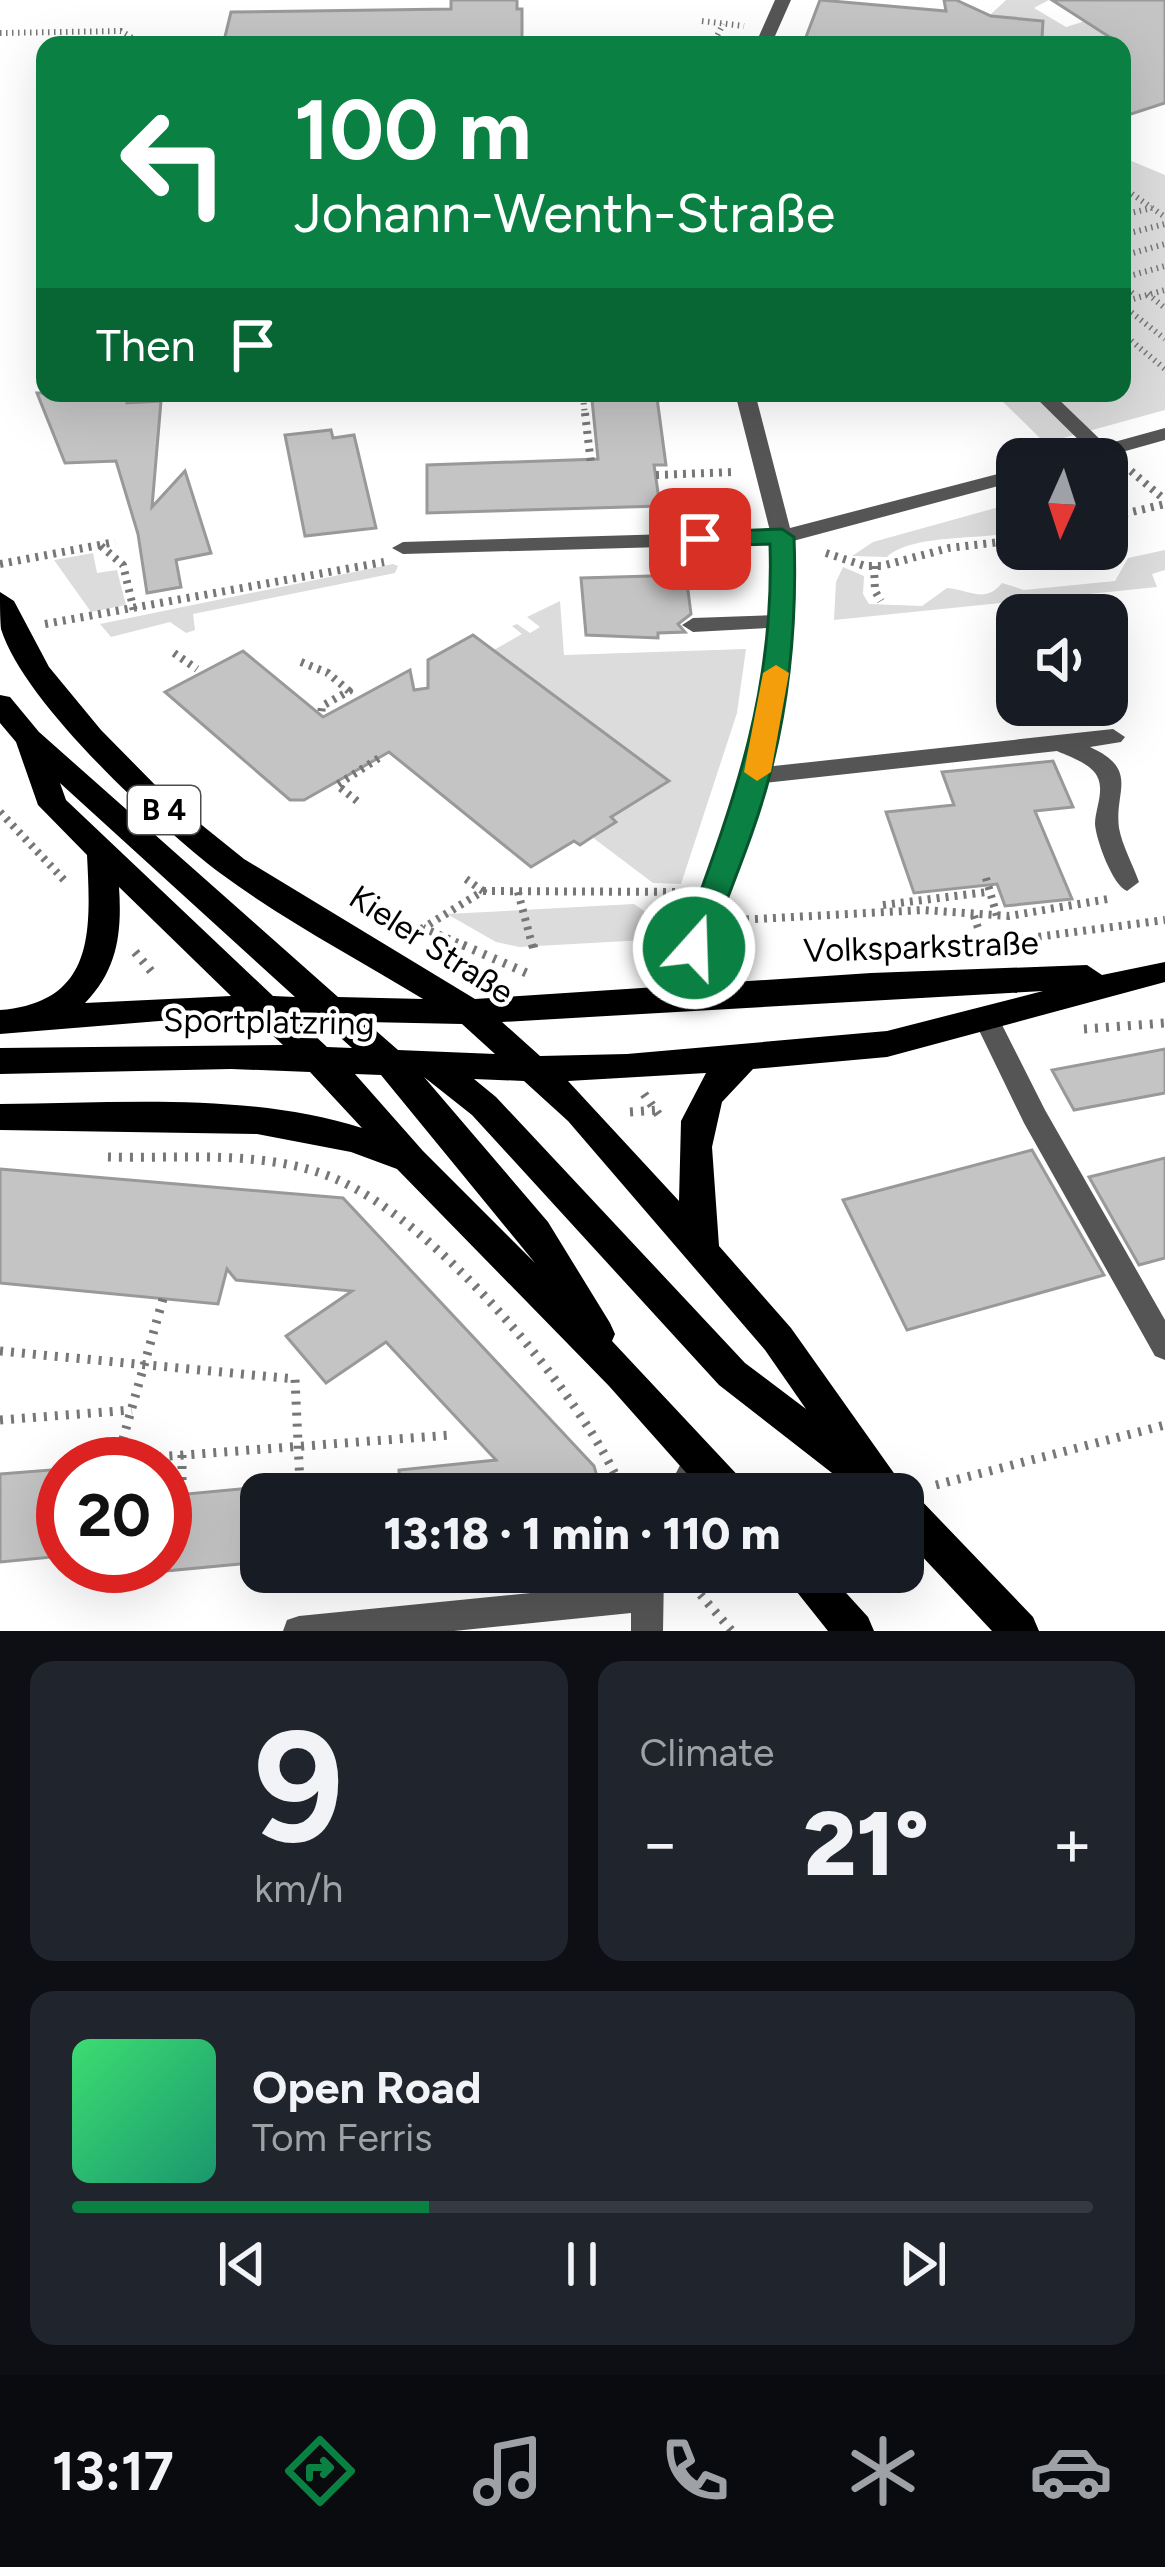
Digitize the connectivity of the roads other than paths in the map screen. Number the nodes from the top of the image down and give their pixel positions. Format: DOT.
graph roads {
  1 [pos="783,0"];
  2 [pos="767,36"];
  3 [pos="747,402"];
  4 [pos="1051,402"];
  5 [pos="1165,434"];
  6 [pos="1092,438"];
  7 [pos="1128,444"];
  8 [pos="996,481"];
  9 [pos="782,537"];
  10 [pos="404,548"];
  11 [pos="7,614"];
  12 [pos="780,622"];
  13 [pos="693,625"];
  14 [pos="0,704"];
  15 [pos="1112,737"];
  16 [pos="28,740"];
  17 [pos="1059,743"];
  18 [pos="756,776"];
  19 [pos="102,853"];
  20 [pos="1122,890"];
  21 [pos="1162,972"];
  22 [pos="676,997"];
  23 [pos="261,1008"];
  24 [pos="329,1010"];
  25 [pos="37,1018"];
  26 [pos="987,1020"];
  27 [pos="480,1021"];
  28 [pos="0,1022"];
  29 [pos="315,1057"];
  30 [pos="743,1058"];
  31 [pos="0,1061"];
  32 [pos="389,1062"];
  33 [pos="433,1064"];
  34 [pos="537,1069"];
  35 [pos="426,1102"];
  36 [pos="0,1117"];
  37 [pos="411,1161"];
  38 [pos="702,1254"];
  39 [pos="1165,1347"];
  40 [pos="622,1375"];
  41 [pos="687,1473"];
  42 [pos="868,1473"];
  43 [pos="882,1473"];
  44 [pos="924,1523"];
  45 [pos="820,1593"];
  46 [pos="646,1600"];
  47 [pos="299,1631"];
  48 [pos="854,1631"];
  49 [pos="1019,1631"];
  1 -- 2 [label="street"];
  3 -- 9 [label="street"];
  4 -- 6 [label="street"];
  5 -- 7 [label="street"];
  8 -- 9 [label="street"];
  9 -- 10 [label="street"];
  9 -- 12 [label="street"];
  11 -- 27 [label="main road, Kieler Straße / B 4"];
  12 -- 13 [label="street"];
  12 -- 18 [label="street"];
  14 -- 16 [label="main road, B 4"];
  15 -- 17 [label="street"];
  16 -- 19 [label="main road, B 4"];
  16 -- 24 [label="main road, B 4"];
  17 -- 18 [label="street"];
  17 -- 20 [label="street"];
  18 -- 22 [label="street"];
  19 -- 23 [label="main road, B 4"];
  19 -- 25 [label="main road"];
  21 -- 22 [label="main road, Volksparkstraße"];
  21 -- 26 [label="main road, Volksparkstraße"];
  22 -- 27 [label="main road, Volksparkstraße"];
  23 -- 24 [label="main road, Sportplatzring"];
  23 -- 25 [label="main road, Sportplatzring"];
  23 -- 29 [label="main road, B 4"];
  24 -- 27 [label="main road, Sportplatzring"];
  24 -- 32 [label="main road, B 4"];
  24 -- 33 [label="main road"];
  25 -- 28 [label="main road, Sportplatzring"];
  26 -- 30 [label="main road, Volksparkstraße"];
  26 -- 39 [label="street"];
  27 -- 33 [label="main road"];
  27 -- 34 [label="main road, Kieler Straße / B 4"];
  29 -- 31 [label="main road, Sportplatzring"];
  29 -- 32 [label="main road, Sportplatzring"];
  29 -- 37 [label="main road, B 4"];
  30 -- 34 [label="main road, Volksparkstraße"];
  30 -- 38 [label="main road"];
  32 -- 33 [label="main road, Sportplatzring"];
  32 -- 35 [label="main road, B 4"];
  33 -- 34 [label="main road, Sportplatzring"];
  33 -- 35 [label="main road"];
  33 -- 42 [label="main road"];
  34 -- 38 [label="main road, Kieler Straße / B 4"];
  35 -- 40 [label="main road, B 4"];
  36 -- 37 [label="main road"];
  37 -- 40 [label="main road, B 4"];
  38 -- 43 [label="main road, Kieler Straße / B 4"];
  40 -- 41 [label="main road, B 4"];
  44 -- 49 [label="main road, Kieler Straße / B 4"];
  45 -- 48 [label="main road"];
  46 -- 47 [label="street"];
}
